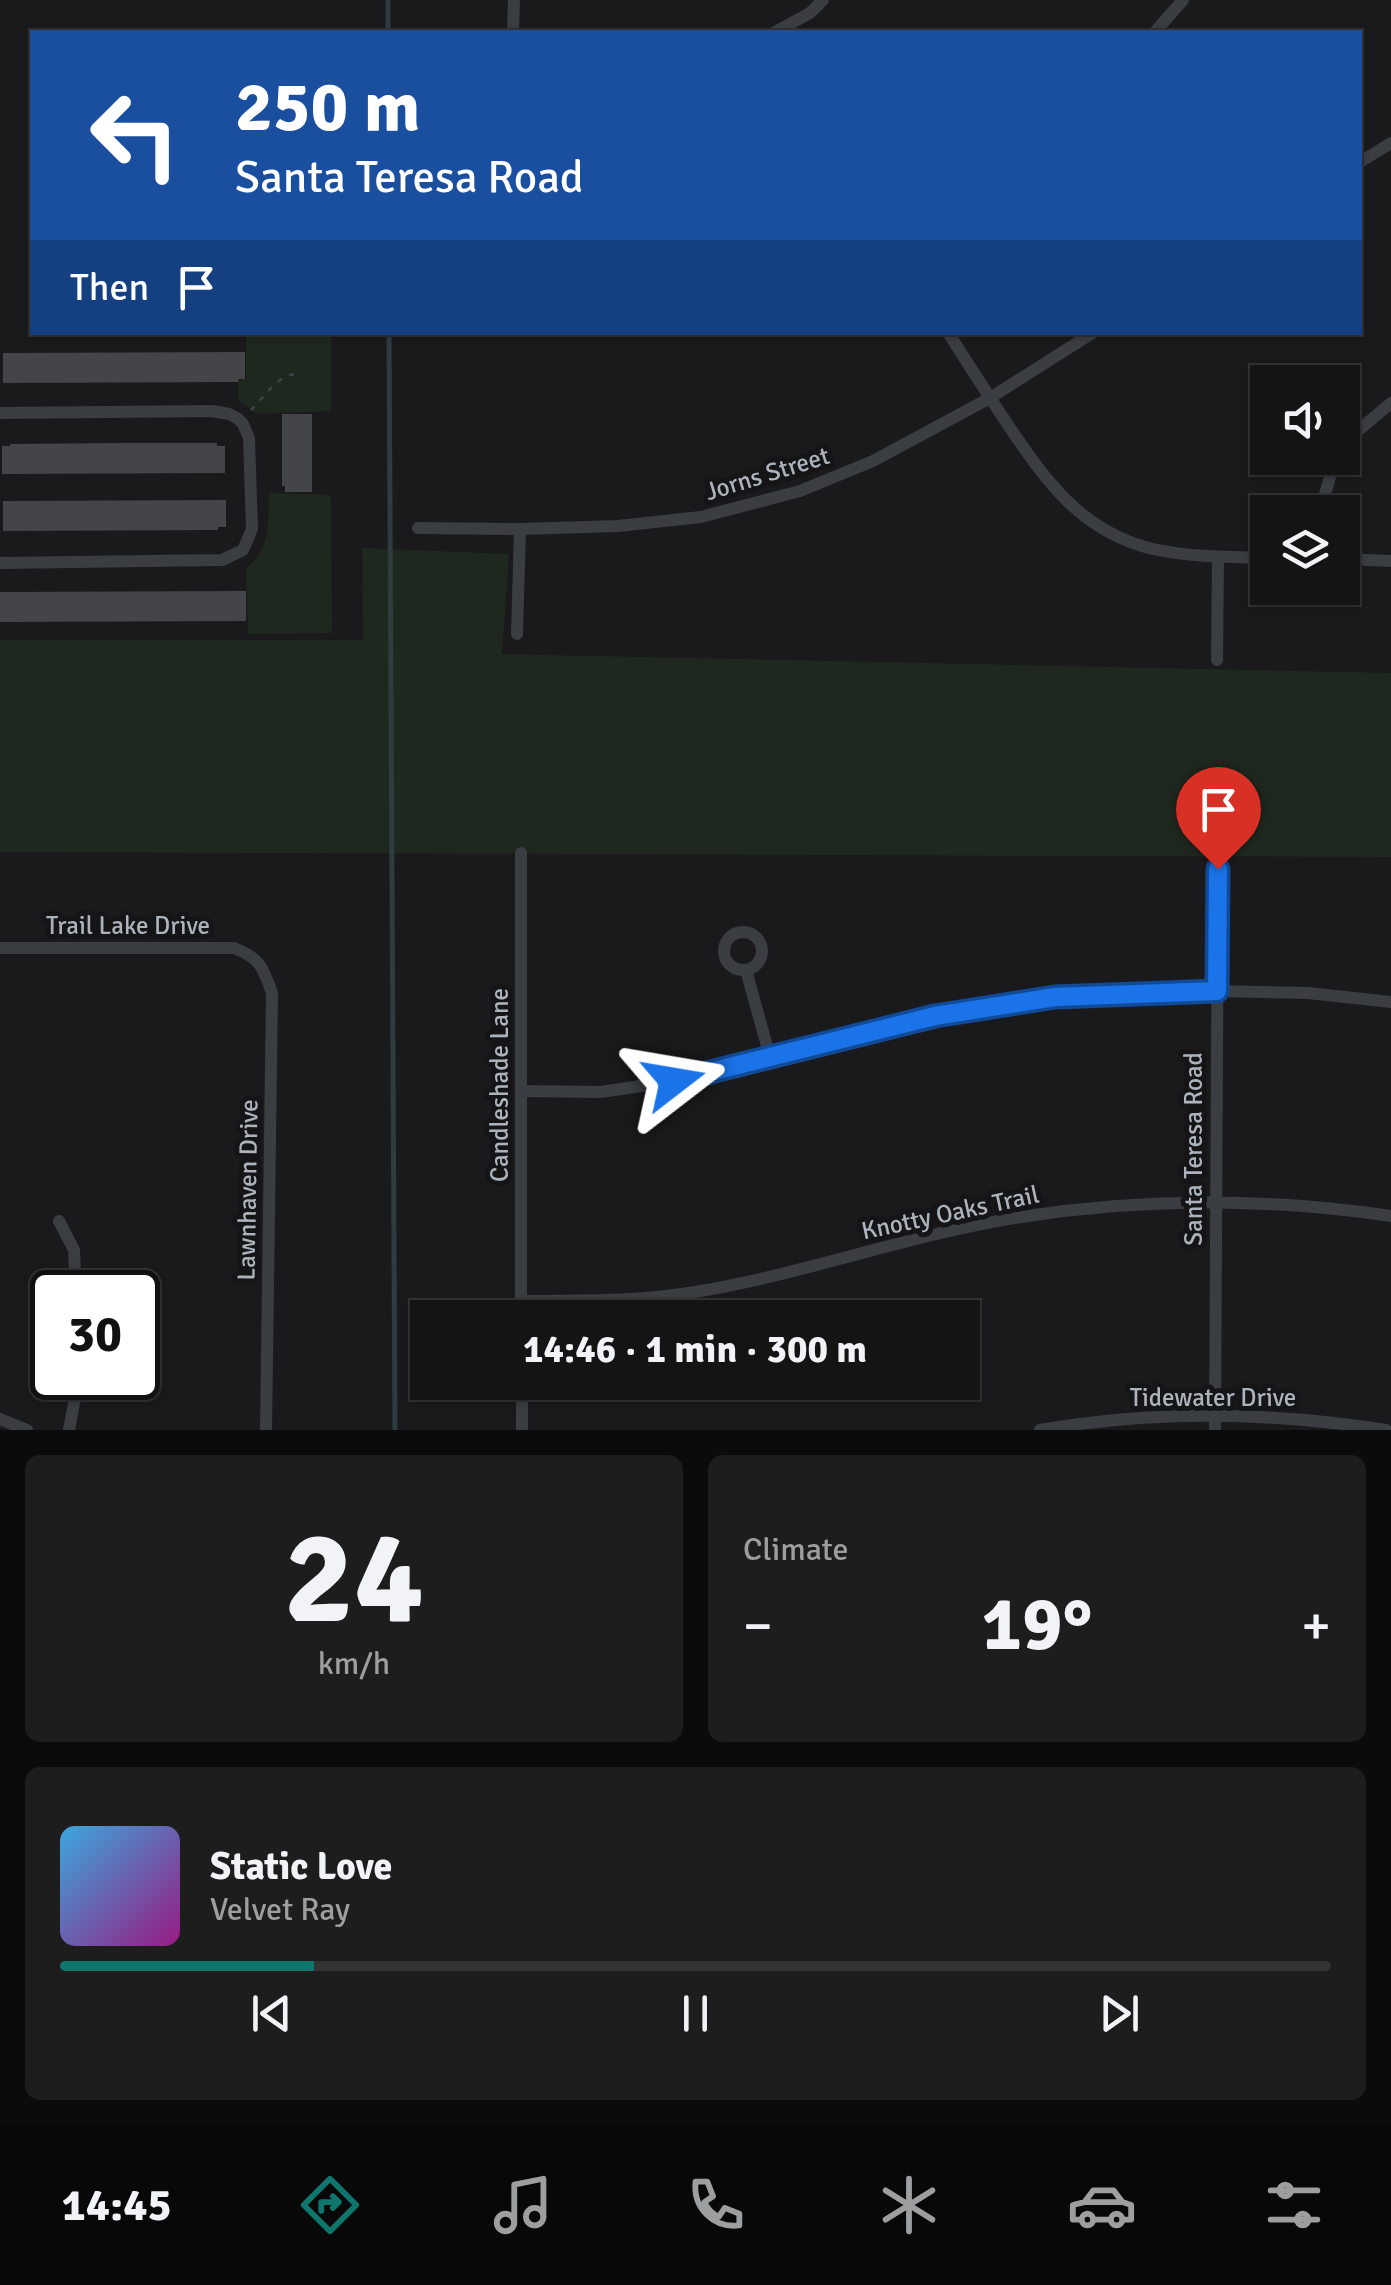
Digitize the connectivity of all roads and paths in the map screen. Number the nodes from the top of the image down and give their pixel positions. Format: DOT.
graph roads {
  1 [pos="514,0"];
  2 [pos="823,0"];
  3 [pos="1183,0"];
  4 [pos="513,30"];
  5 [pos="779,30"];
  6 [pos="1157,30"];
  7 [pos="1391,143"];
  8 [pos="1362,161"];
  9 [pos="950,335"];
  10 [pos="1089,335"];
  11 [pos="298,373"];
  12 [pos="990,398"];
  13 [pos="1391,404"];
  14 [pos="251,410"];
  15 [pos="0,413"];
  16 [pos="1360,429"];
  17 [pos="418,528"];
  18 [pos="520,530"];
  19 [pos="1218,556"];
  20 [pos="1250,557"];
  21 [pos="1360,559"];
  22 [pos="1391,560"];
  23 [pos="0,563"];
  24 [pos="517,634"];
  25 [pos="1217,660"];
  26 [pos="521,853"];
  27 [pos="1218,869"];
  28 [pos="0,948"];
  29 [pos="254,956"];
  30 [pos="746,970"];
  31 [pos="1217,991"];
  32 [pos="1391,1002"];
  33 [pos="770,1057"];
  34 [pos="521,1090"];
  35 [pos="1216,1202"];
  36 [pos="1391,1216"];
  37 [pos="59,1221"];
  38 [pos="75,1270"];
  39 [pos="522,1300"];
  40 [pos="614,1300"];
  41 [pos="74,1400"];
  42 [pos="522,1400"];
  43 [pos="0,1419"];
  44 [pos="1215,1423"];
  45 [pos="27,1430"];
  46 [pos="69,1430"];
  47 [pos="266,1430"];
  48 [pos="522,1430"];
  49 [pos="1040,1430"];
  50 [pos="1386,1430"];
  1 -- 4 [label="street"];
  2 -- 5 [label="street"];
  3 -- 6 [label="street"];
  7 -- 8 [label="street"];
  9 -- 12 [label="street"];
  10 -- 12 [label="street, Jorns Street"];
  11 -- 14 [label="path"];
  12 -- 18 [label="street, Jorns Street"];
  12 -- 19 [label="street"];
  13 -- 16 [label="street"];
  15 -- 23 [label="street"];
  17 -- 18 [label="street, Jorns Street"];
  18 -- 24 [label="street"];
  19 -- 20 [label="street"];
  19 -- 25 [label="street"];
  21 -- 22 [label="street"];
  26 -- 34 [label="street, Candleshade Lane"];
  27 -- 31 [label="street, Santa Teresa Road"];
  28 -- 29 [label="street, Trail Lake Drive"];
  29 -- 47 [label="street, Lawnhaven Drive"];
  30 -- 33 [label="street"];
  31 -- 32 [label="street"];
  31 -- 33 [label="street"];
  31 -- 35 [label="street, Santa Teresa Road"];
  33 -- 34 [label="street"];
  34 -- 39 [label="street, Candleshade Lane"];
  35 -- 36 [label="street, Knotty Oaks Trail"];
  35 -- 40 [label="street, Knotty Oaks Trail"];
  35 -- 44 [label="street, Santa Teresa Road"];
  37 -- 38 [label="street"];
  41 -- 46 [label="street"];
  42 -- 48 [label="street"];
  43 -- 45 [label="street"];
  44 -- 49 [label="street, Tidewater Drive"];
  44 -- 50 [label="street, Tidewater Drive"];
}
